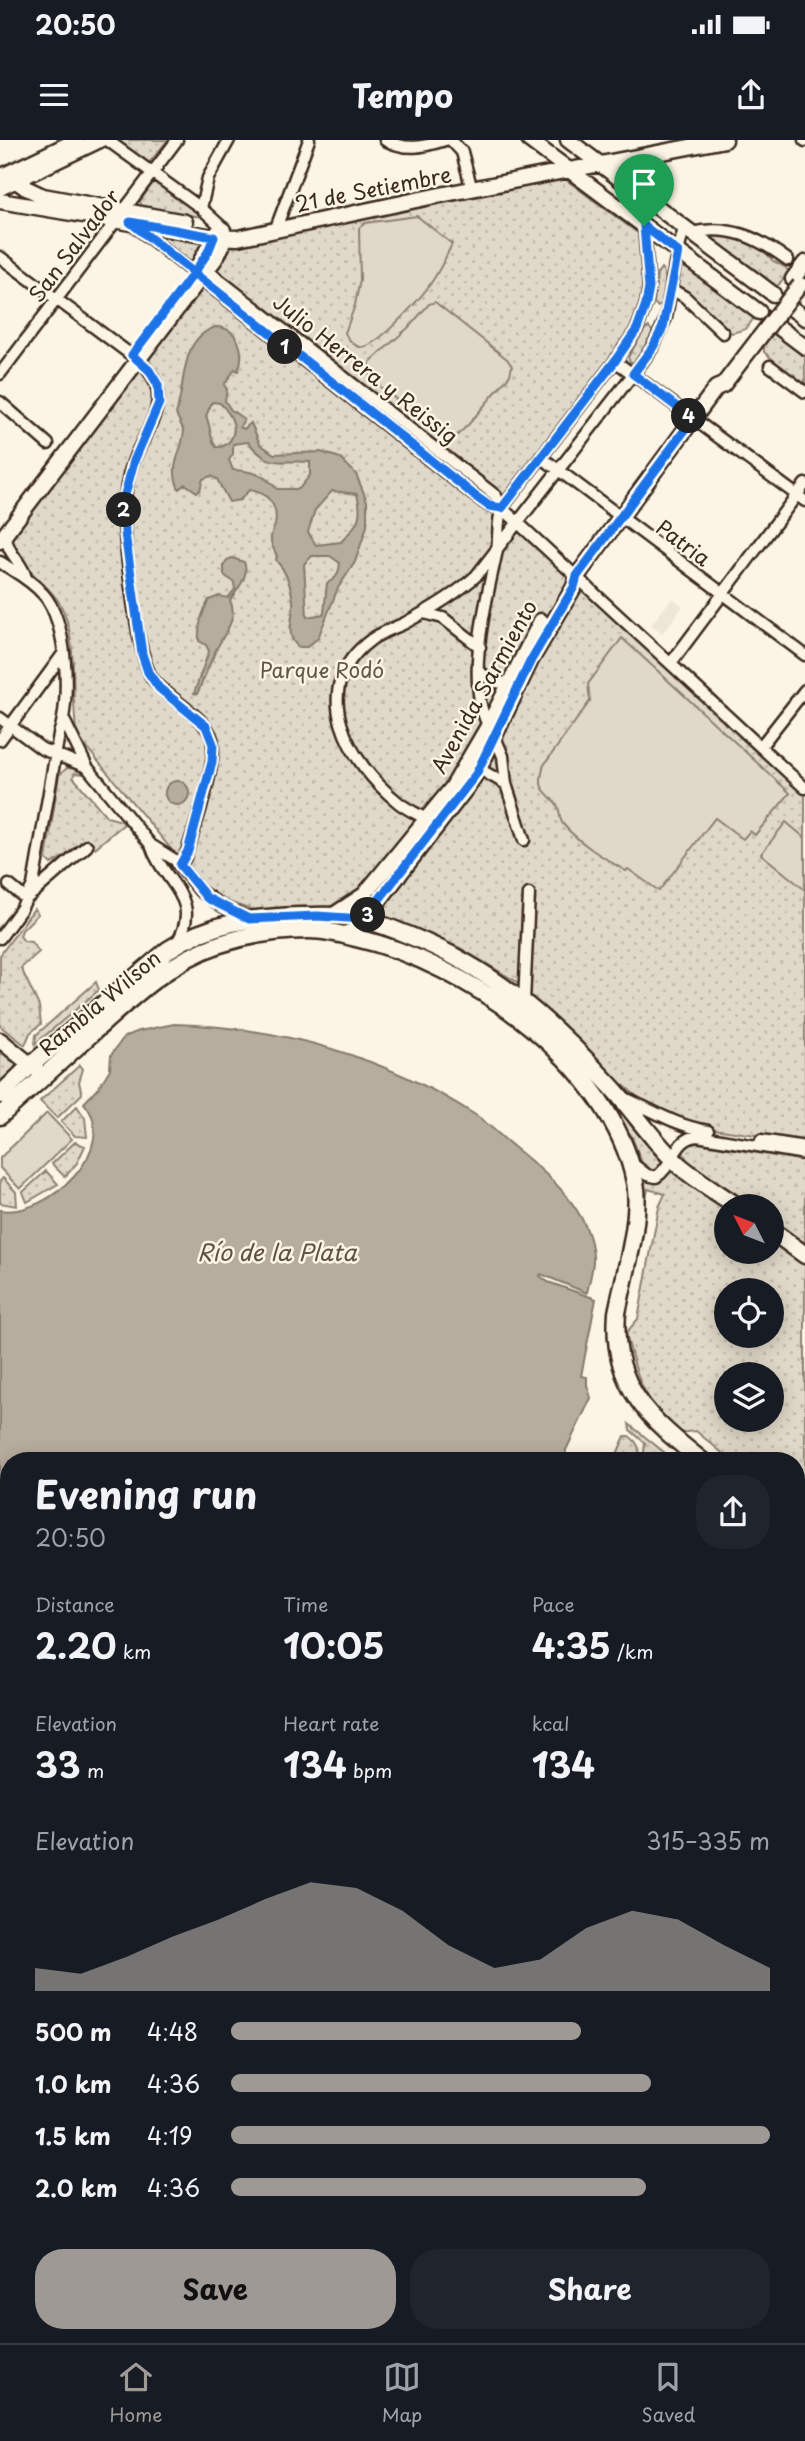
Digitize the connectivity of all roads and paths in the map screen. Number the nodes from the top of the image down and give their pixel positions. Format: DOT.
graph roads {
  1 [pos="77,140"];
  2 [pos="100,140"];
  3 [pos="107,140"];
  4 [pos="177,140"];
  5 [pos="229,140"];
  6 [pos="309,140"];
  7 [pos="385,140"];
  8 [pos="445,140"];
  9 [pos="451,140"];
  10 [pos="529,140"];
  11 [pos="568,140"];
  12 [pos="726,140"];
  13 [pos="665,146"];
  14 [pos="600,164"];
  15 [pos="569,170"];
  16 [pos="152,173"];
  17 [pos="7,177"];
  18 [pos="0,188"];
  19 [pos="471,190"];
  20 [pos="645,198"];
  21 [pos="0,201"];
  22 [pos="201,208"];
  23 [pos="631,216"];
  24 [pos="123,217"];
  25 [pos="644,226"];
  26 [pos="276,229"];
  27 [pos="687,230"];
  28 [pos="220,234"];
  29 [pos="678,252"];
  30 [pos="0,257"];
  31 [pos="788,260"];
  32 [pos="805,263"];
  33 [pos="200,271"];
  34 [pos="799,281"];
  35 [pos="671,289"];
  36 [pos="773,294"];
  37 [pos="56,300"];
  38 [pos="791,308"];
  39 [pos="759,312"];
  40 [pos="805,318"];
  41 [pos="777,326"];
  42 [pos="723,333"];
  43 [pos="805,347"];
  44 [pos="135,357"];
  45 [pos="615,361"];
  46 [pos="771,366"];
  47 [pos="0,374"];
  48 [pos="633,374"];
  49 [pos="805,392"];
  50 [pos="0,402"];
  51 [pos="693,419"];
  52 [pos="48,444"];
  53 [pos="541,457"];
  54 [pos="558,471"];
  55 [pos="805,484"];
  56 [pos="801,498"];
  57 [pos="502,508"];
  58 [pos="620,517"];
  59 [pos="518,521"];
  60 [pos="2,535"];
  61 [pos="497,548"];
  62 [pos="0,562"];
  63 [pos="577,576"];
  64 [pos="26,578"];
  65 [pos="722,595"];
  66 [pos="424,613"];
  67 [pos="480,647"];
  68 [pos="63,654"];
  69 [pos="805,655"];
  70 [pos="671,663"];
  71 [pos="478,671"];
  72 [pos="509,683"];
  73 [pos="805,690"];
  74 [pos="0,718"];
  75 [pos="64,719"];
  76 [pos="11,726"];
  77 [pos="491,731"];
  78 [pos="0,740"];
  79 [pos="761,746"];
  80 [pos="56,756"];
  81 [pos="473,766"];
  82 [pos="87,767"];
  83 [pos="506,784"];
  84 [pos="805,788"];
  85 [pos="432,823"];
  86 [pos="524,840"];
  87 [pos="152,845"];
  88 [pos="87,846"];
  89 [pos="180,865"];
  90 [pos="190,878"];
  91 [pos="9,885"];
  92 [pos="177,887"];
  93 [pos="529,894"];
  94 [pos="26,899"];
  95 [pos="332,916"];
  96 [pos="249,919"];
  97 [pos="364,919"];
  98 [pos="342,935"];
  99 [pos="0,938"];
  100 [pos="177,943"];
  101 [pos="524,1002"];
  102 [pos="0,1040"];
  103 [pos="38,1070"];
  104 [pos="0,1095"];
  105 [pos="619,1095"];
  106 [pos="0,1116"];
  107 [pos="805,1147"];
  108 [pos="805,1154"];
  109 [pos="673,1158"];
  110 [pos="629,1161"];
  111 [pos="720,1194"];
  112 [pos="784,1240"];
  113 [pos="805,1255"];
  114 [pos="691,1452"];
  1 -- 17 [label="street"];
  2 -- 17 [label="street"];
  3 -- 16 [label="street"];
  4 -- 16 [label="street, San Salvador"];
  5 -- 22 [label="street"];
  6 -- 26 [label="street"];
  7 -- 8 [label="street"];
  9 -- 19 [label="street"];
  10 -- 15 [label="street"];
  11 -- 14 [label="street"];
  12 -- 13 [label="street, 21 de Setiembre"];
  13 -- 14 [label="street, 21 de Setiembre"];
  14 -- 15 [label="street, 21 de Setiembre"];
  14 -- 20 [label="street"];
  15 -- 19 [label="street, 21 de Setiembre"];
  15 -- 23 [label="street"];
  16 -- 22 [label="street"];
  16 -- 24 [label="street, San Salvador"];
  17 -- 18 [label="street"];
  17 -- 24 [label="street, 21 de Setiembre"];
  19 -- 26 [label="street, 21 de Setiembre"];
  20 -- 23 [label="street"];
  20 -- 27 [label="street"];
  21 -- 24 [label="street, 21 de Setiembre"];
  22 -- 28 [label="street"];
  23 -- 25 [label="street"];
  24 -- 28 [label="street, 21 de Setiembre"];
  24 -- 33 [label="street, Julio Herrera y Reissig"];
  24 -- 37 [label="street, San Salvador"];
  25 -- 29 [label="street"];
  25 -- 45 [label="street"];
  26 -- 28 [label="street, 21 de Setiembre"];
  27 -- 29 [label="street"];
  27 -- 31 [label="street"];
  27 -- 36 [label="street"];
  28 -- 33 [label="street"];
  29 -- 35 [label="street"];
  29 -- 39 [label="street"];
  30 -- 37 [label="street"];
  32 -- 34 [label="street, Avenida Sarmiento"];
  33 -- 44 [label="street"];
  33 -- 57 [label="street, Julio Herrera y Reissig"];
  34 -- 51 [label="street, Avenida Sarmiento, bridge"];
  35 -- 42 [label="street"];
  35 -- 48 [label="street"];
  37 -- 44 [label="street"];
  37 -- 47 [label="street, San Salvador"];
  38 -- 40 [label="street"];
  41 -- 43 [label="street"];
  44 -- 60 [label="street"];
  44 -- 89 [label="street"];
  45 -- 48 [label="street"];
  45 -- 53 [label="street"];
  46 -- 49 [label="street"];
  48 -- 51 [label="street"];
  48 -- 54 [label="street"];
  50 -- 52 [label="street"];
  51 -- 56 [label="street"];
  51 -- 58 [label="street, Avenida Sarmiento"];
  53 -- 54 [label="street, Patria"];
  53 -- 57 [label="street"];
  54 -- 58 [label="street, Patria"];
  54 -- 59 [label="street"];
  55 -- 56 [label="street"];
  56 -- 65 [label="street"];
  57 -- 59 [label="street, Julio Herrera y Reissig"];
  57 -- 61 [label="street"];
  58 -- 63 [label="street, Avenida Sarmiento"];
  58 -- 65 [label="street, Patria"];
  59 -- 61 [label="street"];
  59 -- 63 [label="street, Julio Herrera y Reissig"];
  60 -- 64 [label="street"];
  61 -- 66 [label="street"];
  61 -- 67 [label="street"];
  62 -- 64 [label="street"];
  63 -- 70 [label="street, Julio Herrera y Reissig"];
  63 -- 72 [label="street, Avenida Sarmiento"];
  63 -- 77 [label="street, Avenida Sarmiento"];
  64 -- 68 [label="street"];
  65 -- 69 [label="street, Patria"];
  65 -- 70 [label="street"];
  66 -- 67 [label="street"];
  66 -- 85 [label="street"];
  67 -- 71 [label="street"];
  68 -- 75 [label="street"];
  68 -- 76 [label="street"];
  70 -- 79 [label="street, Julio Herrera y Reissig"];
  71 -- 72 [label="street"];
  71 -- 77 [label="street"];
  72 -- 77 [label="street, Avenida Sarmiento"];
  73 -- 79 [label="street"];
  74 -- 76 [label="street"];
  75 -- 80 [label="street"];
  75 -- 82 [label="street"];
  76 -- 78 [label="street"];
  76 -- 80 [label="street"];
  77 -- 81 [label="street, Avenida Sarmiento"];
  77 -- 83 [label="street"];
  79 -- 84 [label="street, Julio Herrera y Reissig"];
  80 -- 82 [label="street"];
  80 -- 94 [label="street"];
  81 -- 83 [label="street"];
  81 -- 85 [label="street, Avenida Sarmiento"];
  82 -- 87 [label="street"];
  83 -- 86 [label="street"];
  85 -- 95 [label="street, Avenida Sarmiento"];
  85 -- 97 [label="street, Avenida Sarmiento"];
  87 -- 89 [label="street"];
  87 -- 92 [label="street"];
  88 -- 94 [label="street"];
  89 -- 90 [label="street"];
  90 -- 92 [label="street"];
  90 -- 96 [label="street"];
  91 -- 94 [label="street"];
  92 -- 100 [label="street"];
  93 -- 101 [label="street"];
  94 -- 99 [label="street"];
  95 -- 96 [label="main road, Rambla Wilson"];
  95 -- 97 [label="main road, Rambla Wilson"];
  96 -- 100 [label="main road, Rambla Wilson"];
  97 -- 98 [label="street, Avenida Sarmiento"];
  97 -- 101 [label="main road, Rambla Wilson"];
  98 -- 103 [label="main road, Rambla Wilson"];
  98 -- 110 [label="main road, Rambla Wilson"];
  100 -- 103 [label="main road, Rambla Wilson"];
  101 -- 105 [label="main road, Rambla Wilson"];
  102 -- 103 [label="street"];
  103 -- 104 [label="main road"];
  103 -- 106 [label="main road"];
  105 -- 107 [label="street"];
  105 -- 109 [label="main road, Rambla Wilson"];
  108 -- 109 [label="street"];
  109 -- 110 [label="street"];
  109 -- 111 [label="main road, Rambla Wilson"];
  110 -- 114 [label="main road, Rambla Wilson"];
  112 -- 113 [label="main road"];
}
